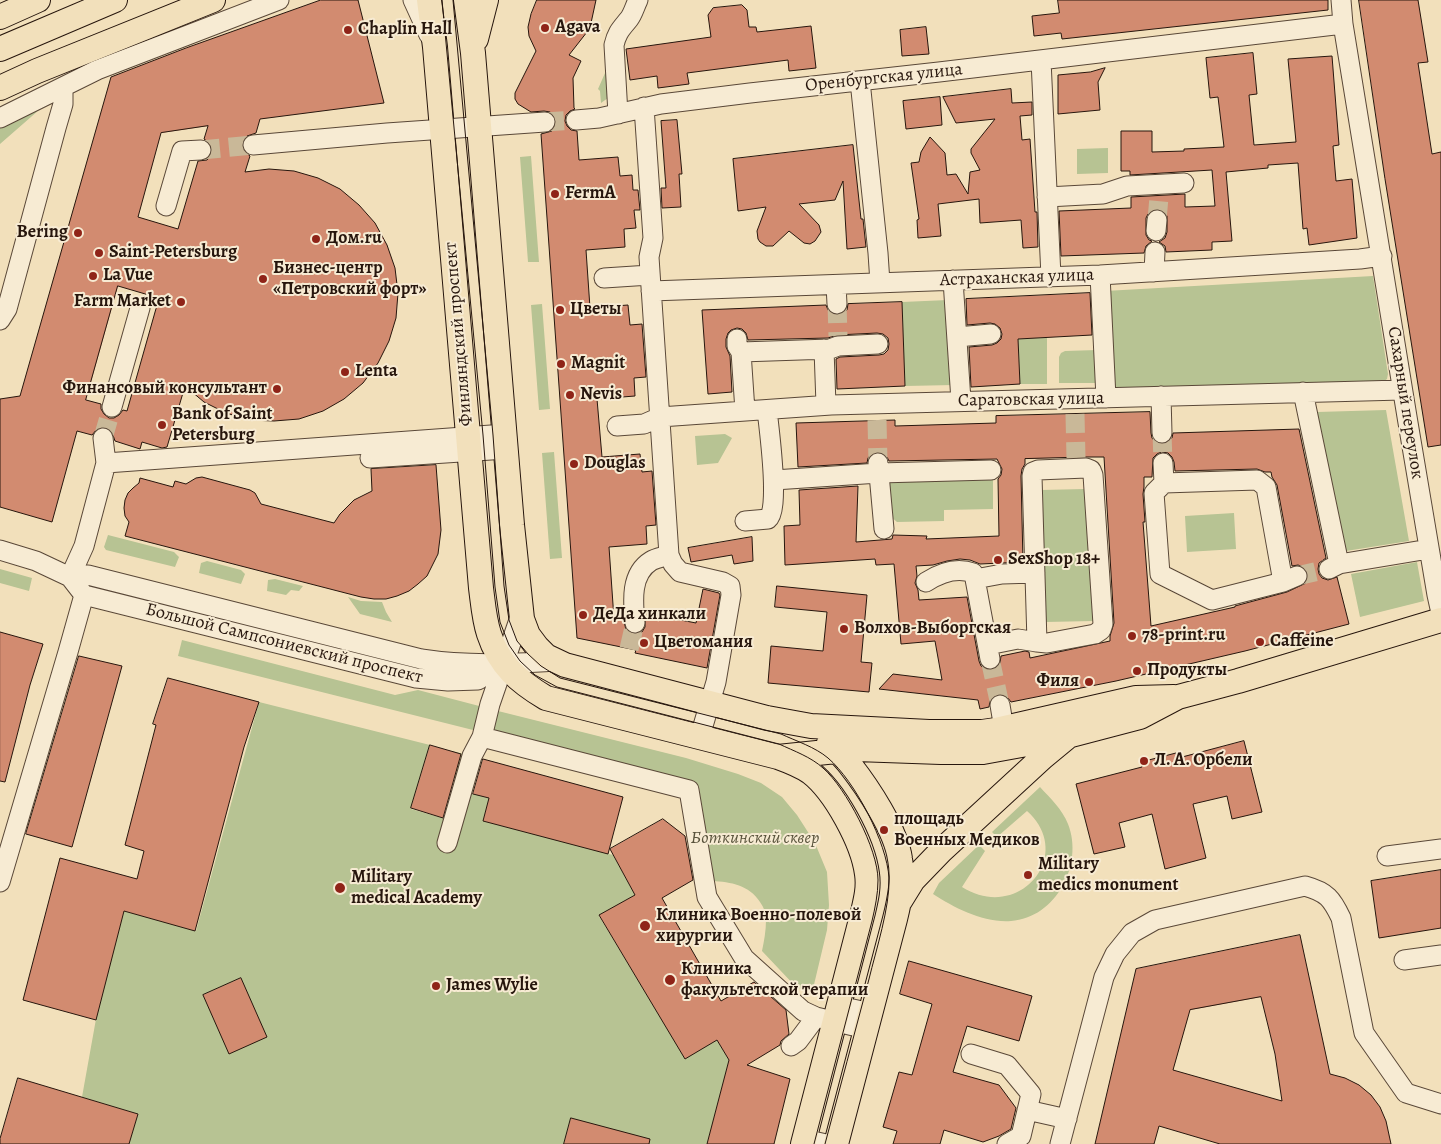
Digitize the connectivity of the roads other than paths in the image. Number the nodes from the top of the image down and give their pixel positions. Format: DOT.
graph roads {
  1 [pos="38,0"];
  2 [pos="115,0"];
  3 [pos="213,0"];
  4 [pos="279,0"];
  5 [pos="413,0"];
  6 [pos="429,0"];
  7 [pos="466,0"];
  8 [pos="486,0"];
  9 [pos="638,0"];
  10 [pos="1341,0"];
  11 [pos="0,17"];
  12 [pos="1343,24"];
  13 [pos="435,47"];
  14 [pos="0,49"];
  15 [pos="473,53"];
  16 [pos="1041,60"];
  17 [pos="860,81"];
  18 [pos="0,88"];
  19 [pos="62,88"];
  20 [pos="644,107"];
  21 [pos="618,114"];
  22 [pos="0,118"];
  23 [pos="576,120"];
  24 [pos="545,122"];
  25 [pos="479,127"];
  26 [pos="442,129"];
  27 [pos="253,145"];
  28 [pos="201,150"];
  29 [pos="1184,183"];
  30 [pos="1047,197"];
  31 [pos="166,206"];
  32 [pos="1155,252"];
  33 [pos="1382,256"];
  34 [pos="1154,272"];
  35 [pos="1100,275"];
  36 [pos="1051,276"];
  37 [pos="604,278"];
  38 [pos="953,280"];
  39 [pos="651,283"];
  40 [pos="880,283"];
  41 [pos="836,284"];
  42 [pos="837,304"];
  43 [pos="140,308"];
  44 [pos="0,320"];
  45 [pos="991,334"];
  46 [pos="957,336"];
  47 [pos="834,344"];
  48 [pos="878,344"];
  49 [pos="1402,390"];
  50 [pos="1303,392"];
  51 [pos="1161,396"];
  52 [pos="1106,398"];
  53 [pos="961,401"];
  54 [pos="826,405"];
  55 [pos="112,407"];
  56 [pos="767,410"];
  57 [pos="745,411"];
  58 [pos="660,417"];
  59 [pos="617,426"];
  60 [pos="1162,433"];
  61 [pos="104,438"];
  62 [pos="506,441"];
  63 [pos="469,444"];
  64 [pos="370,458"];
  65 [pos="106,463"];
  66 [pos="1163,463"];
  67 [pos="878,468"];
  68 [pos="991,470"];
  69 [pos="774,480"];
  70 [pos="1164,483"];
  71 [pos="745,521"];
  72 [pos="884,529"];
  73 [pos="1429,549"];
  74 [pos="0,550"];
  75 [pos="669,555"];
  76 [pos="1034,573"];
  77 [pos="70,577"];
  78 [pos="975,579"];
  79 [pos="926,582"];
  80 [pos="84,595"];
  81 [pos="1441,612"];
  82 [pos="521,614"];
  83 [pos="1441,620"];
  84 [pos="634,623"];
  85 [pos="1037,642"];
  86 [pos="555,661"];
  87 [pos="504,664"];
  88 [pos="1178,697"];
  89 [pos="709,704"];
  90 [pos="1000,705"];
  91 [pos="811,726"];
  92 [pos="1004,729"];
  93 [pos="862,730"];
  94 [pos="1073,734"];
  95 [pos="700,736"];
  96 [pos="482,737"];
  97 [pos="837,751"];
  98 [pos="778,757"];
  99 [pos="825,786"];
  100 [pos="447,843"];
  101 [pos="1441,849"];
  102 [pos="1387,856"];
  103 [pos="0,882"];
  104 [pos="899,903"];
  105 [pos="1441,955"];
  106 [pos="1404,960"];
  107 [pos="830,1015"];
  108 [pos="868,1021"];
  109 [pos="791,1046"];
  110 [pos="971,1054"];
  111 [pos="1441,1104"];
  112 [pos="1027,1110"];
  113 [pos="1067,1119"];
  114 [pos="811,1142"];
  115 [pos="836,1144"];
  116 [pos="1007,1144"];
  117 [pos="1060,1144"];
  1 -- 11 [label="main road"];
  2 -- 14 [label="main road"];
  3 -- 18 [label="main road"];
  4 -- 19 [label="street"];
  5 -- 13 [label="street"];
  6 -- 13 [label="main road, Финляндский проспект"];
  7 -- 15 [label="main road"];
  8 -- 15 [label="main road"];
  9 -- 21 [label="street"];
  10 -- 12 [label="street, Сахарный переулок"];
  12 -- 16 [label="street, Оренбургская улица"];
  12 -- 33 [label="street, Сахарный переулок"];
  13 -- 26 [label="main road, Финляндский проспект"];
  15 -- 25 [label="main road"];
  16 -- 17 [label="street, Оренбургская улица"];
  16 -- 30 [label="street"];
  17 -- 20 [label="street, Оренбургская улица"];
  17 -- 40 [label="street"];
  19 -- 22 [label="street"];
  19 -- 44 [label="street"];
  20 -- 21 [label="street, Оренбургская улица"];
  20 -- 39 [label="street"];
  21 -- 23 [label="street, Оренбургская улица"];
  24 -- 25 [label="street"];
  25 -- 26 [label="street"];
  25 -- 62 [label="main road"];
  26 -- 27 [label="street"];
  26 -- 63 [label="main road, Финляндский проспект"];
  28 -- 31 [label="street"];
  29 -- 30 [label="street"];
  30 -- 36 [label="street"];
  32 -- 34 [label="street"];
  33 -- 34 [label="street, Астраханская улица"];
  33 -- 49 [label="street, Сахарный переулок"];
  34 -- 35 [label="street, Астраханская улица"];
  35 -- 36 [label="street, Астраханская улица"];
  35 -- 52 [label="street"];
  36 -- 38 [label="street, Астраханская улица"];
  37 -- 39 [label="street, Астраханская улица"];
  38 -- 40 [label="street, Астраханская улица"];
  38 -- 46 [label="street"];
  39 -- 41 [label="street, Астраханская улица"];
  39 -- 58 [label="street"];
  40 -- 41 [label="street, Астраханская улица"];
  41 -- 42 [label="street"];
  43 -- 55 [label="street"];
  45 -- 46 [label="street"];
  46 -- 53 [label="street"];
  47 -- 48 [label="street"];
  47 -- 54 [label="street"];
  47 -- 57 [label="street"];
  49 -- 50 [label="street, Саратовская улица"];
  49 -- 73 [label="street, Сахарный переулок"];
  50 -- 51 [label="street, Саратовская улица"];
  50 -- 73 [label="street"];
  51 -- 52 [label="street, Саратовская улица"];
  51 -- 60 [label="street"];
  52 -- 53 [label="street, Саратовская улица"];
  53 -- 54 [label="street, Саратовская улица"];
  54 -- 56 [label="street, Саратовская улица"];
  56 -- 57 [label="street, Саратовская улица"];
  56 -- 69 [label="street"];
  57 -- 58 [label="street, Саратовская улица"];
  58 -- 59 [label="street, Саратовская улица"];
  58 -- 75 [label="street"];
  61 -- 65 [label="street"];
  62 -- 63 [label="street"];
  62 -- 82 [label="main road"];
  63 -- 64 [label="street"];
  63 -- 65 [label="street"];
  63 -- 87 [label="main road, Финляндский проспект"];
  65 -- 77 [label="street"];
  66 -- 70 [label="street"];
  67 -- 68 [label="street"];
  67 -- 69 [label="street"];
  67 -- 72 [label="street"];
  69 -- 71 [label="street"];
  70 -- 70 [label="street"];
  73 -- 81 [label="street, Сахарный переулок"];
  74 -- 77 [label="street, Большой Сампсониевский проспект"];
  75 -- 84 [label="street"];
  75 -- 89 [label="street"];
  76 -- 78 [label="street"];
  76 -- 85 [label="street"];
  76 -- 85 [label="street"];
  77 -- 80 [label="street, Большой Сампсониевский проспект"];
  77 -- 87 [label="street, Большой Сампсониевский проспект"];
  78 -- 79 [label="street"];
  78 -- 85 [label="street"];
  80 -- 87 [label="street, Большой Сампсониевский проспект"];
  80 -- 103 [label="street"];
  82 -- 86 [label="main road"];
  82 -- 87 [label="street"];
  83 -- 88 [label="main road"];
  86 -- 87 [label="street"];
  86 -- 89 [label="main road"];
  87 -- 95 [label="main road"];
  87 -- 96 [label="street"];
  88 -- 92 [label="main road"];
  88 -- 94 [label="main road"];
  89 -- 91 [label="main road"];
  89 -- 95 [label="street"];
  90 -- 92 [label="street"];
  91 -- 93 [label="main road"];
  91 -- 97 [label="main road"];
  92 -- 93 [label="main road"];
  93 -- 97 [label="main road"];
  94 -- 97 [label="main road"];
  94 -- 104 [label="main road"];
  95 -- 98 [label="main road"];
  96 -- 100 [label="street"];
  96 -- 107 [label="street"];
  97 -- 98 [label="main road"];
  97 -- 99 [label="main road"];
  97 -- 104 [label="main road"];
  98 -- 99 [label="main road"];
  99 -- 107 [label="main road"];
  101 -- 102 [label="street"];
  104 -- 108 [label="main road"];
  105 -- 106 [label="street"];
  107 -- 108 [label="street"];
  107 -- 109 [label="street"];
  107 -- 114 [label="main road"];
  108 -- 115 [label="main road"];
  110 -- 112 [label="street"];
  111 -- 113 [label="street"];
  112 -- 113 [label="street"];
  112 -- 116 [label="street"];
  113 -- 117 [label="street"];
}
